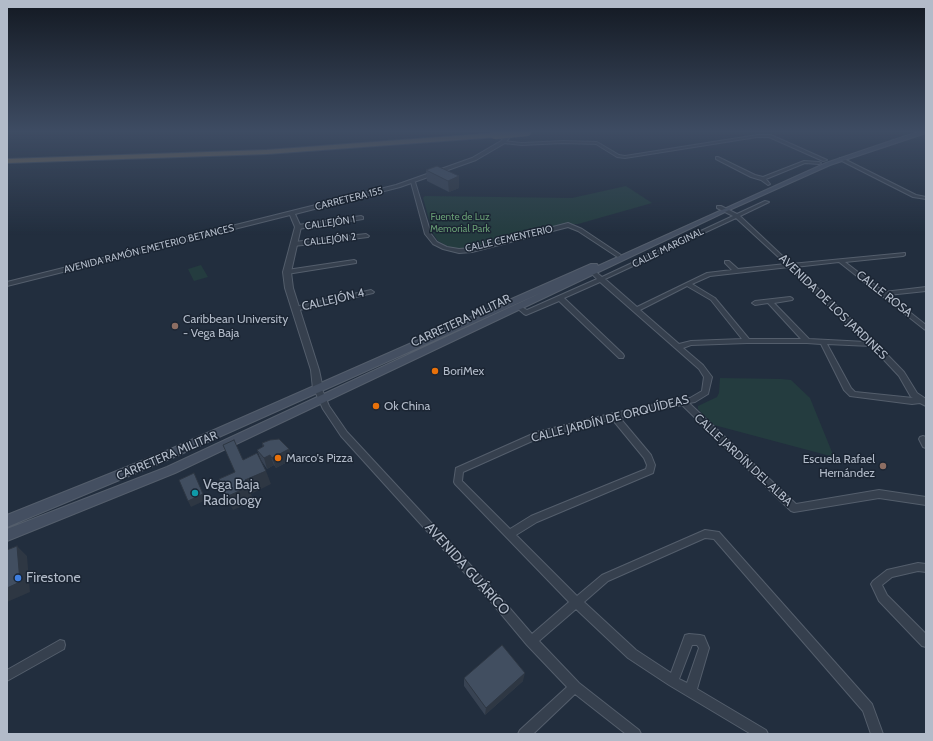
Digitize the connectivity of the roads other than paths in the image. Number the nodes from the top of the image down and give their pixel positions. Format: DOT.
graph roads {
  1 [pos="456,166"];
  2 [pos="732,166"];
  3 [pos="797,166"];
  4 [pos="812,166"];
  5 [pos="825,166"];
  6 [pos="854,166"];
  7 [pos="412,182"];
  8 [pos="765,182"];
  9 [pos="926,198"];
  10 [pos="767,202"];
  11 [pos="722,209"];
  12 [pos="292,213"];
  13 [pos="735,215"];
  14 [pos="361,218"];
  15 [pos="298,227"];
  16 [pos="366,236"];
  17 [pos="294,244"];
  18 [pos="903,254"];
  19 [pos="618,255"];
  20 [pos="841,261"];
  21 [pos="354,262"];
  22 [pos="727,262"];
  23 [pos="790,266"];
  24 [pos="737,271"];
  25 [pos="287,272"];
  26 [pos="597,277"];
  27 [pos="7,284"];
  28 [pos="688,284"];
  29 [pos="926,289"];
  30 [pos="371,292"];
  31 [pos="884,294"];
  32 [pos="560,298"];
  33 [pos="790,299"];
  34 [pos="770,302"];
  35 [pos="755,303"];
  36 [pos="520,308"];
  37 [pos="296,309"];
  38 [pos="636,310"];
  39 [pos="926,328"];
  40 [pos="747,341"];
  41 [pos="807,341"];
  42 [pos="823,342"];
  43 [pos="873,344"];
  44 [pos="678,347"];
  45 [pos="621,356"];
  46 [pos="318,389"];
  47 [pos="323,400"];
  48 [pos="923,401"];
  49 [pos="683,402"];
  50 [pos="614,416"];
  51 [pos="926,501"];
  52 [pos="7,520"];
  53 [pos="509,534"];
  54 [pos="7,535"];
  55 [pos="926,568"];
  56 [pos="576,602"];
  57 [pos="531,641"];
  58 [pos="926,642"];
  59 [pos="60,645"];
  60 [pos="7,676"];
  61 [pos="673,681"];
  62 [pos="575,687"];
  63 [pos="690,692"];
  64 [pos="524,734"];
  65 [pos="635,734"];
  66 [pos="762,734"];
  67 [pos="876,734"];
  1 -- 7 [label="street, CARRETERA 155"];
  2 -- 8 [label="street"];
  3 -- 8 [label="street"];
  4 -- 8 [label="main road, CARRETERA MILITAR"];
  5 -- 11 [label="main road, CARRETERA MILITAR"];
  6 -- 9 [label="street"];
  7 -- 12 [label="street, CARRETERA 155"];
  7 -- 19 [label="street, CALLE CEMENTERIO"];
  8 -- 11 [label="main road, CARRETERA MILITAR"];
  10 -- 13 [label="street, CALLE MARGINAL"];
  11 -- 13 [label="street, AVENIDA DE LOS JARDINES"];
  11 -- 19 [label="main road, CARRETERA MILITAR"];
  11 -- 26 [label="main road, CARRETERA MILITAR"];
  12 -- 15 [label="street"];
  12 -- 27 [label="street, AVENIDA RAMÓN EMETERIO BETANCES"];
  13 -- 23 [label="street, AVENIDA DE LOS JARDINES"];
  13 -- 26 [label="street, CALLE MARGINAL"];
  14 -- 15 [label="street, CALLEJÓN 1"];
  15 -- 17 [label="street"];
  16 -- 17 [label="street, CALLEJÓN 2"];
  17 -- 25 [label="street"];
  18 -- 20 [label="street"];
  19 -- 46 [label="main road, CARRETERA MILITAR"];
  20 -- 23 [label="street"];
  20 -- 31 [label="street, CALLE ROSA"];
  21 -- 25 [label="street"];
  22 -- 24 [label="street"];
  23 -- 24 [label="street"];
  23 -- 43 [label="street, AVENIDA DE LOS JARDINES"];
  24 -- 28 [label="street"];
  25 -- 37 [label="street"];
  26 -- 32 [label="street, CALLE MARGINAL"];
  26 -- 36 [label="main road, CARRETERA MILITAR"];
  26 -- 38 [label="street, CALLE JARDÍN DE ORQUÍDEAS"];
  28 -- 38 [label="street"];
  28 -- 40 [label="street"];
  29 -- 31 [label="street"];
  30 -- 37 [label="street, CALLEJÓN 4"];
  31 -- 39 [label="street, CALLE ROSA"];
  32 -- 36 [label="street, CALLE MARGINAL"];
  32 -- 45 [label="street"];
  33 -- 34 [label="street"];
  34 -- 35 [label="street"];
  34 -- 41 [label="street"];
  36 -- 47 [label="main road, CARRETERA MILITAR"];
  37 -- 46 [label="street"];
  38 -- 44 [label="street, CALLE JARDÍN DE ORQUÍDEAS"];
  40 -- 41 [label="street"];
  40 -- 44 [label="street"];
  41 -- 42 [label="street"];
  42 -- 43 [label="street"];
  42 -- 48 [label="street"];
  43 -- 48 [label="street, AVENIDA DE LOS JARDINES"];
  44 -- 49 [label="street, CALLE JARDÍN DE ORQUÍDEAS"];
  46 -- 47 [label="street, AVENIDA GUÁRICO"];
  46 -- 52 [label="main road, CARRETERA MILITAR"];
  47 -- 54 [label="main road, CARRETERA MILITAR"];
  47 -- 57 [label="street, AVENIDA GUÁRICO"];
  49 -- 50 [label="street, CALLE JARDÍN DE ORQUÍDEAS"];
  49 -- 51 [label="street, CALLE JARDÍN DEL ALBA"];
  50 -- 53 [label="street"];
  50 -- 53 [label="street, CALLE JARDÍN DE ORQUÍDEAS"];
  53 -- 56 [label="street, CALLE JARDÍN DE ORQUÍDEAS"];
  55 -- 58 [label="street"];
  56 -- 57 [label="street"];
  56 -- 61 [label="street, CALLE JARDÍN DE ORQUÍDEAS"];
  56 -- 67 [label="street"];
  57 -- 62 [label="street, AVENIDA GUÁRICO"];
  59 -- 60 [label="street"];
  61 -- 63 [label="street, CALLE JARDÍN DE ORQUÍDEAS"];
  61 -- 63 [label="street"];
  62 -- 64 [label="street"];
  62 -- 65 [label="street, AVENIDA GUÁRICO"];
  63 -- 66 [label="street, CALLE JARDÍN DE ORQUÍDEAS"];
}
